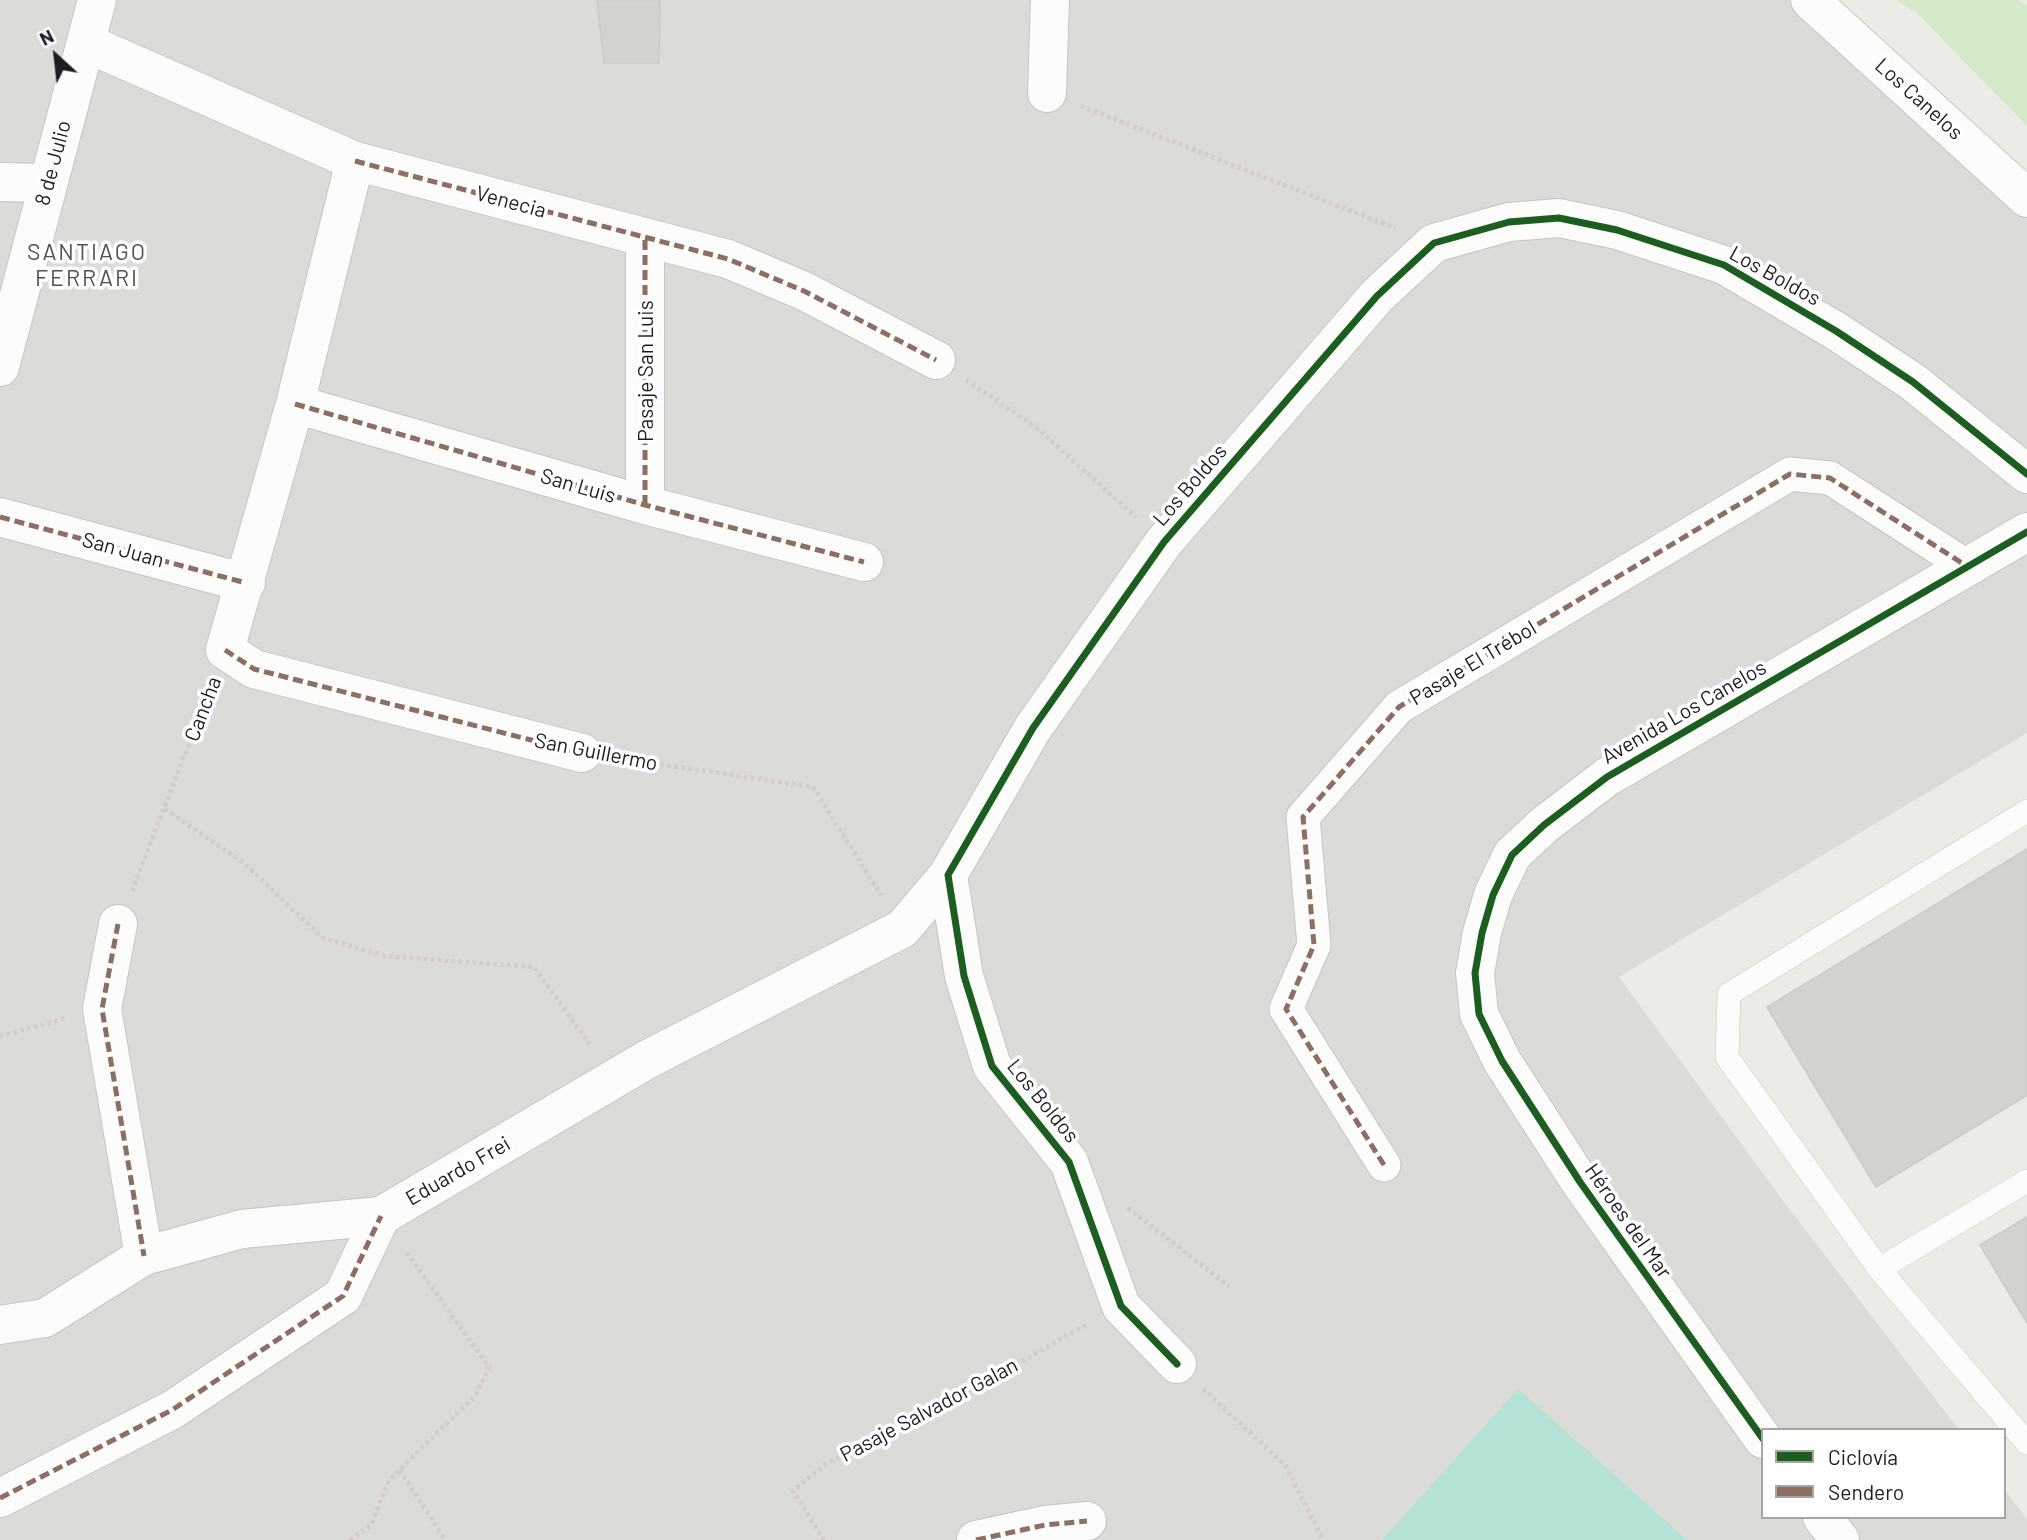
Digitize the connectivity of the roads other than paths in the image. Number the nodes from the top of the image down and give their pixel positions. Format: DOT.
graph roads {
  1 [pos="97,0"];
  2 [pos="1050,0"];
  3 [pos="1810,0"];
  4 [pos="86,43"];
  5 [pos="1047,93"];
  6 [pos="355,162"];
  7 [pos="0,182"];
  8 [pos="46,183"];
  9 [pos="2027,198"];
  10 [pos="645,237"];
  11 [pos="936,360"];
  12 [pos="0,367"];
  13 [pos="295,404"];
  14 [pos="2027,474"];
  15 [pos="645,505"];
  16 [pos="0,517"];
  17 [pos="2027,532"];
  18 [pos="864,562"];
  19 [pos="1968,567"];
  20 [pos="246,583"];
  21 [pos="225,650"];
  22 [pos="582,753"];
  23 [pos="2027,811"];
  24 [pos="948,875"];
  25 [pos="118,924"];
  26 [pos="1479,1014"];
  27 [pos="1384,1165"];
  28 [pos="2027,1181"];
  29 [pos="381,1216"];
  30 [pos="144,1256"];
  31 [pos="1879,1269"];
  32 [pos="0,1325"];
  33 [pos="1177,1364"];
  34 [pos="1761,1436"];
  35 [pos="2027,1443"];
  36 [pos="0,1498"];
  37 [pos="1824,1519"];
  38 [pos="1087,1521"];
  39 [pos="976,1540"];
  40 [pos="1840,1540"];
  1 -- 4 [label="street, 8 de Julio"];
  2 -- 5 [label="street"];
  3 -- 9 [label="street, Los Canelos"];
  4 -- 6 [label="street, Venecia"];
  4 -- 8 [label="street, 8 de Julio"];
  6 -- 10 [label="street, Venecia"];
  6 -- 13 [label="street, Cancha"];
  7 -- 8 [label="street"];
  8 -- 12 [label="street, 8 de Julio"];
  10 -- 11 [label="street, Venecia"];
  10 -- 15 [label="street, Pasaje San Luis"];
  13 -- 15 [label="street, San Luis"];
  13 -- 20 [label="street, Cancha"];
  14 -- 24 [label="street, Los Boldos"];
  15 -- 18 [label="street, San Luis"];
  16 -- 20 [label="street, San Juan"];
  17 -- 19 [label="street, Avenida Los Canelos"];
  19 -- 26 [label="street, Avenida Los Canelos"];
  19 -- 27 [label="street, Pasaje El Trébol"];
  20 -- 21 [label="street, Cancha"];
  21 -- 22 [label="street, San Guillermo"];
  23 -- 31 [label="lane"];
  24 -- 29 [label="street, Eduardo Frei"];
  24 -- 33 [label="street, Los Boldos"];
  25 -- 30 [label="street"];
  26 -- 34 [label="street, Héroes del Mar"];
  28 -- 31 [label="lane"];
  29 -- 30 [label="street"];
  29 -- 36 [label="street, Eduardo Frei"];
  30 -- 32 [label="street"];
  31 -- 35 [label="lane"];
  37 -- 40 [label="street"];
  38 -- 39 [label="street"];
}
